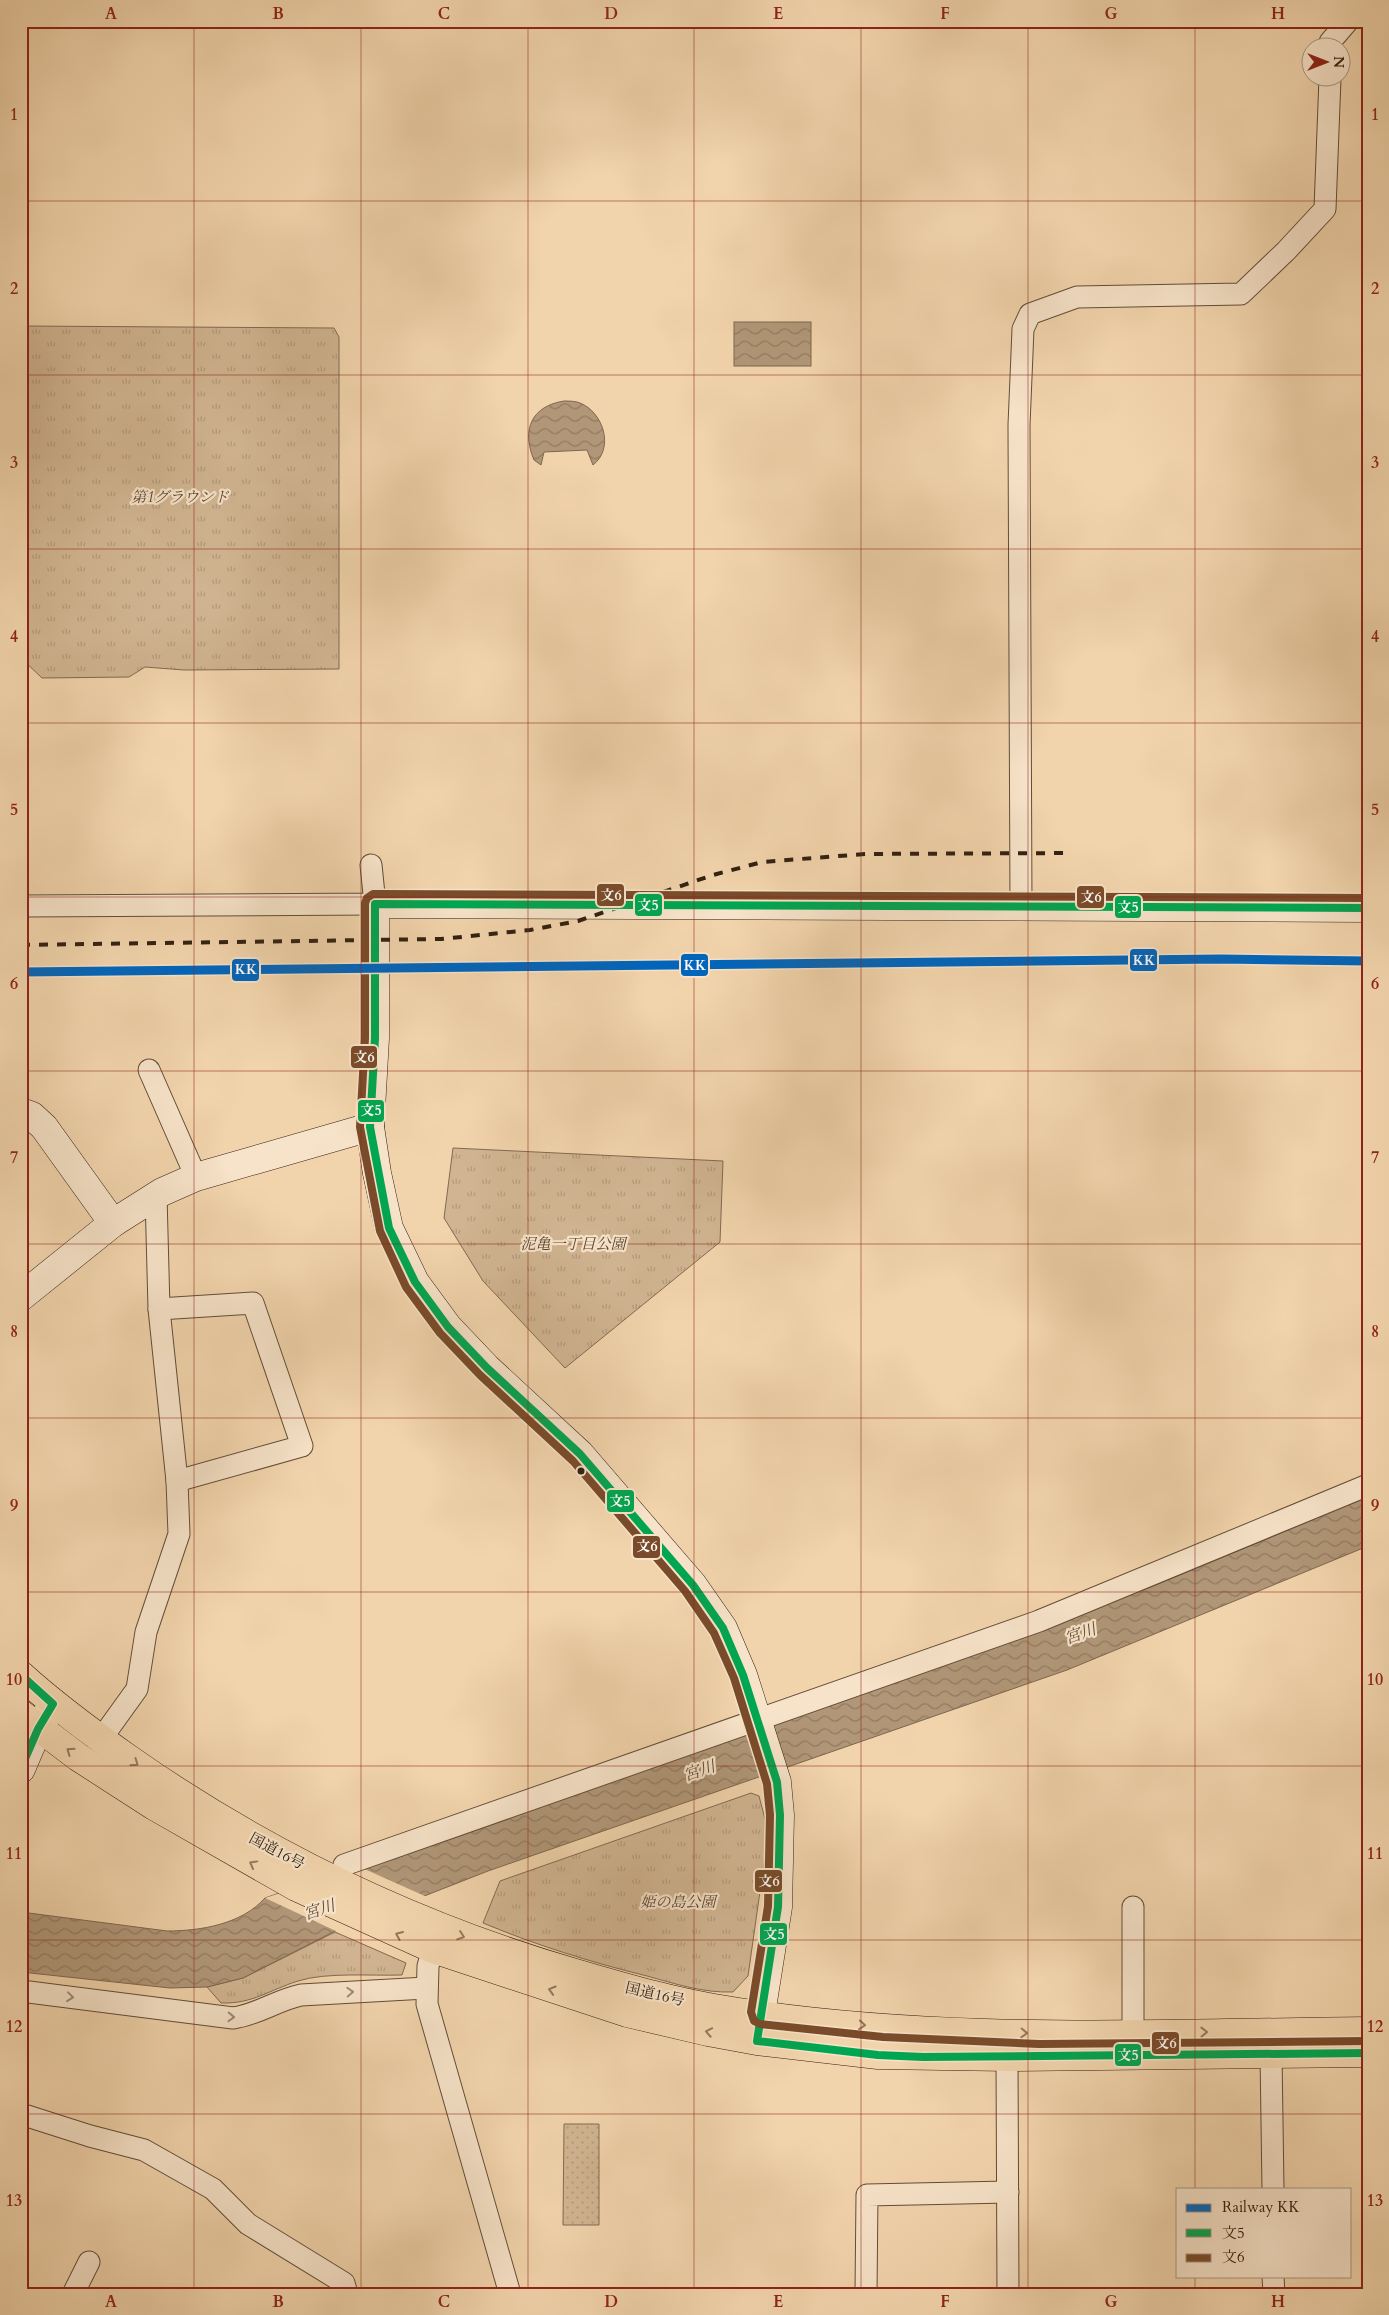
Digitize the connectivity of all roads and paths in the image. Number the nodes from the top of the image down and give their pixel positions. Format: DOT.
graph roads {
  1 [pos="1348,21"];
  2 [pos="1333,38"];
  3 [pos="1330,88"];
  4 [pos="371,865"];
  5 [pos="374,904"];
  6 [pos="21,906"];
  7 [pos="1021,906"];
  8 [pos="1368,908"];
  9 [pos="149,1070"];
  10 [pos="21,1112"];
  11 [pos="370,1127"];
  12 [pos="196,1177"];
  13 [pos="156,1195"];
  14 [pos="113,1223"];
  15 [pos="21,1297"];
  16 [pos="159,1309"];
  17 [pos="177,1481"];
  18 [pos="1368,1484"];
  19 [pos="21,1676"];
  20 [pos="53,1704"];
  21 [pos="30,1721"];
  22 [pos="759,1722"];
  23 [pos="101,1739"];
  24 [pos="21,1770"];
  25 [pos="336,1871"];
  26 [pos="1133,1907"];
  27 [pos="433,1949"];
  28 [pos="426,1988"];
  29 [pos="21,1991"];
  30 [pos="761,2014"];
  31 [pos="1368,2031"];
  32 [pos="1133,2033"];
  33 [pos="757,2041"];
  34 [pos="1368,2053"];
  35 [pos="1271,2054"];
  36 [pos="1007,2058"];
  37 [pos="21,2114"];
  38 [pos="1272,2188"];
  39 [pos="1008,2192"];
  40 [pos="89,2262"];
  41 [pos="1274,2278"];
  42 [pos="73,2294"];
  43 [pos="347,2294"];
  44 [pos="510,2294"];
  45 [pos="866,2294"];
  46 [pos="1008,2294"];
  47 [pos="1274,2294"];
  1 -- 2 [label="street"];
  3 -- 7 [label="street"];
  4 -- 5 [label="street"];
  5 -- 6 [label="street"];
  5 -- 7 [label="street"];
  5 -- 11 [label="street"];
  7 -- 8 [label="street"];
  9 -- 12 [label="street"];
  10 -- 14 [label="street"];
  11 -- 12 [label="street"];
  11 -- 22 [label="street"];
  12 -- 13 [label="street"];
  13 -- 14 [label="street"];
  13 -- 16 [label="street"];
  14 -- 15 [label="street"];
  16 -- 17 [label="street"];
  16 -- 17 [label="street"];
  17 -- 23 [label="street"];
  18 -- 22 [label="street"];
  19 -- 20 [label="highway, 国道16号"];
  20 -- 21 [label="street"];
  20 -- 23 [label="highway, 国道16号"];
  21 -- 24 [label="street"];
  27 -- 21 [label="highway, 国道16号, one-way"];
  22 -- 25 [label="street"];
  22 -- 30 [label="street"];
  23 -- 25 [label="highway, 国道16号, one-way"];
  25 -- 30 [label="highway, 国道16号, one-way"];
  26 -- 32 [label="street"];
  27 -- 28 [label="street"];
  33 -- 27 [label="highway, 国道16号, one-way"];
  29 -- 28 [label="street, one-way"];
  28 -- 44 [label="street"];
  30 -- 32 [label="highway, 国道16号, one-way"];
  30 -- 33 [label="street"];
  32 -- 31 [label="highway, 国道16号, one-way"];
  33 -- 36 [label="highway, 国道16号"];
  34 -- 35 [label="highway, 国道16号"];
  35 -- 36 [label="highway, 国道16号"];
  35 -- 38 [label="street"];
  36 -- 39 [label="street"];
  37 -- 43 [label="street"];
  39 -- 45 [label="street"];
  39 -- 46 [label="street"];
  40 -- 42 [label="street"];
  41 -- 47 [label="street"];
}
